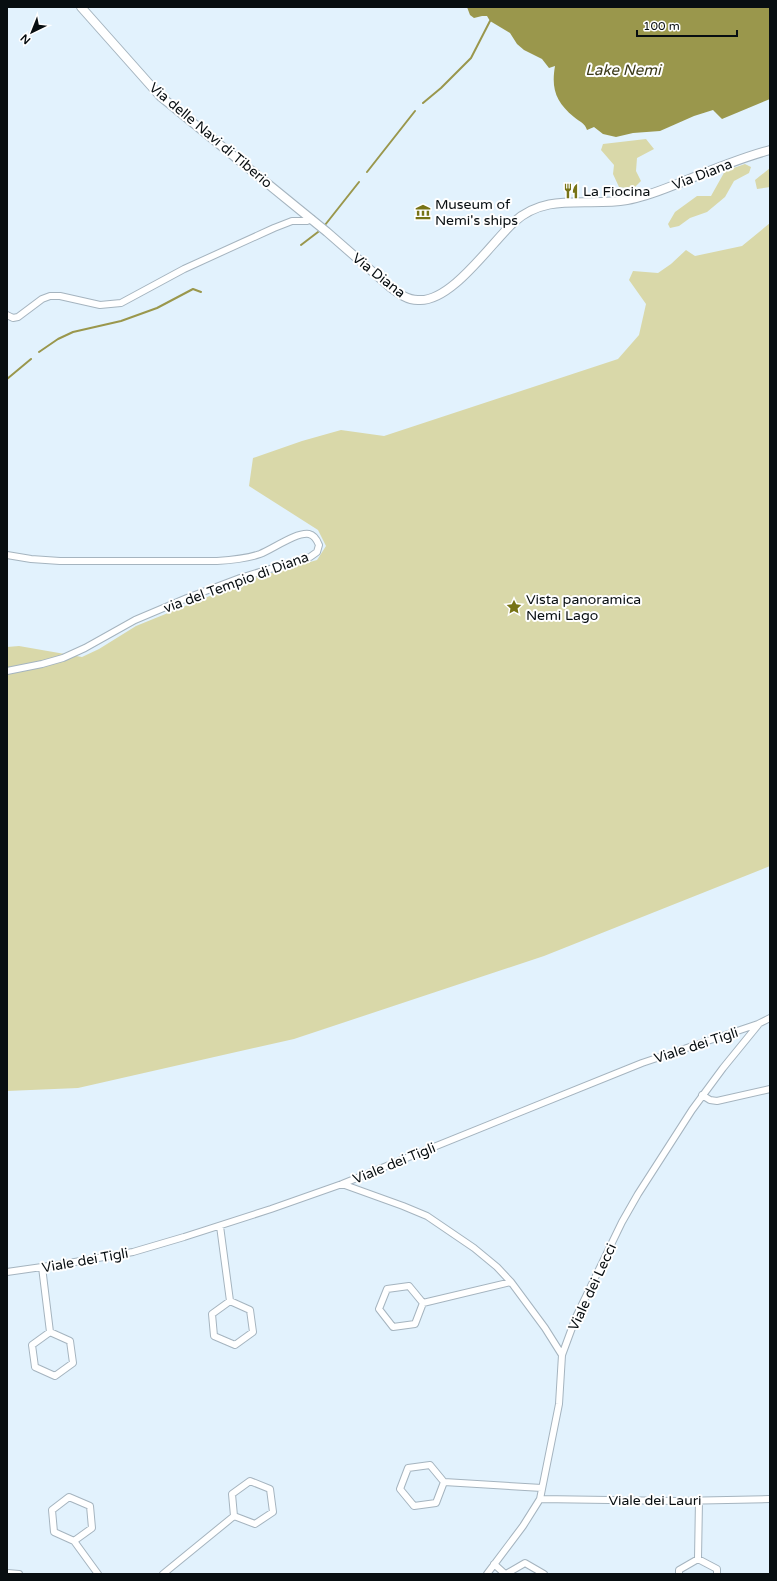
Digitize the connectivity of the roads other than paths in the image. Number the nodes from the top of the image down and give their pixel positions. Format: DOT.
graph roads {
  1 [pos="81,7"];
  2 [pos="770,150"];
  3 [pos="312,219"];
  4 [pos="333,237"];
  5 [pos="7,315"];
  6 [pos="7,555"];
  7 [pos="7,671"];
  8 [pos="770,1018"];
  9 [pos="758,1024"];
  10 [pos="770,1090"];
  11 [pos="702,1095"];
  12 [pos="342,1184"];
  13 [pos="220,1226"];
  14 [pos="42,1267"];
  15 [pos="7,1272"];
  16 [pos="511,1282"];
  17 [pos="230,1301"];
  18 [pos="423,1303"];
  19 [pos="50,1332"];
  20 [pos="562,1355"];
  21 [pos="444,1482"];
  22 [pos="542,1488"];
  23 [pos="540,1499"];
  24 [pos="770,1499"];
  25 [pos="698,1500"];
  26 [pos="234,1516"];
  27 [pos="74,1541"];
  28 [pos="698,1559"];
  29 [pos="494,1564"];
  30 [pos="7,1573"];
  31 [pos="19,1574"];
  32 [pos="98,1574"];
  33 [pos="163,1574"];
  34 [pos="487,1574"];
  35 [pos="506,1574"];
  36 [pos="544,1574"];
  37 [pos="679,1574"];
  38 [pos="717,1574"];
  1 -- 3 [label="street, Via delle Navi di Tiberio"];
  2 -- 4 [label="street, Via Diana"];
  3 -- 4 [label="street, Via delle Navi di Tiberio"];
  3 -- 5 [label="street"];
  6 -- 7 [label="street, via del Tempio di Diana"];
  8 -- 9 [label="street, Viale dei Tigli"];
  9 -- 11 [label="street, Viale dei Lecci"];
  9 -- 12 [label="street, Viale dei Tigli"];
  10 -- 11 [label="street"];
  11 -- 20 [label="street, Viale dei Lecci"];
  12 -- 13 [label="street, Viale dei Tigli"];
  12 -- 16 [label="street"];
  13 -- 14 [label="street, Viale dei Tigli"];
  13 -- 17 [label="street"];
  14 -- 15 [label="street, Viale dei Tigli"];
  14 -- 19 [label="street"];
  16 -- 18 [label="street"];
  16 -- 20 [label="street"];
  17 -- 17 [label="street"];
  18 -- 18 [label="street"];
  19 -- 19 [label="street"];
  20 -- 22 [label="street, Viale dei Lecci"];
  21 -- 21 [label="street"];
  21 -- 22 [label="street"];
  22 -- 23 [label="street, Viale dei Lecci"];
  23 -- 25 [label="street, Viale dei Lauri"];
  23 -- 29 [label="street, Viale dei Lecci"];
  24 -- 25 [label="street, Viale dei Lauri"];
  25 -- 28 [label="street"];
  26 -- 26 [label="street"];
  26 -- 33 [label="street"];
  27 -- 27 [label="street"];
  27 -- 32 [label="street"];
  28 -- 37 [label="street"];
  28 -- 38 [label="street"];
  29 -- 34 [label="street, Viale dei Lecci"];
  29 -- 35 [label="street"];
  30 -- 31 [label="street"];
  35 -- 36 [label="street"];
}
